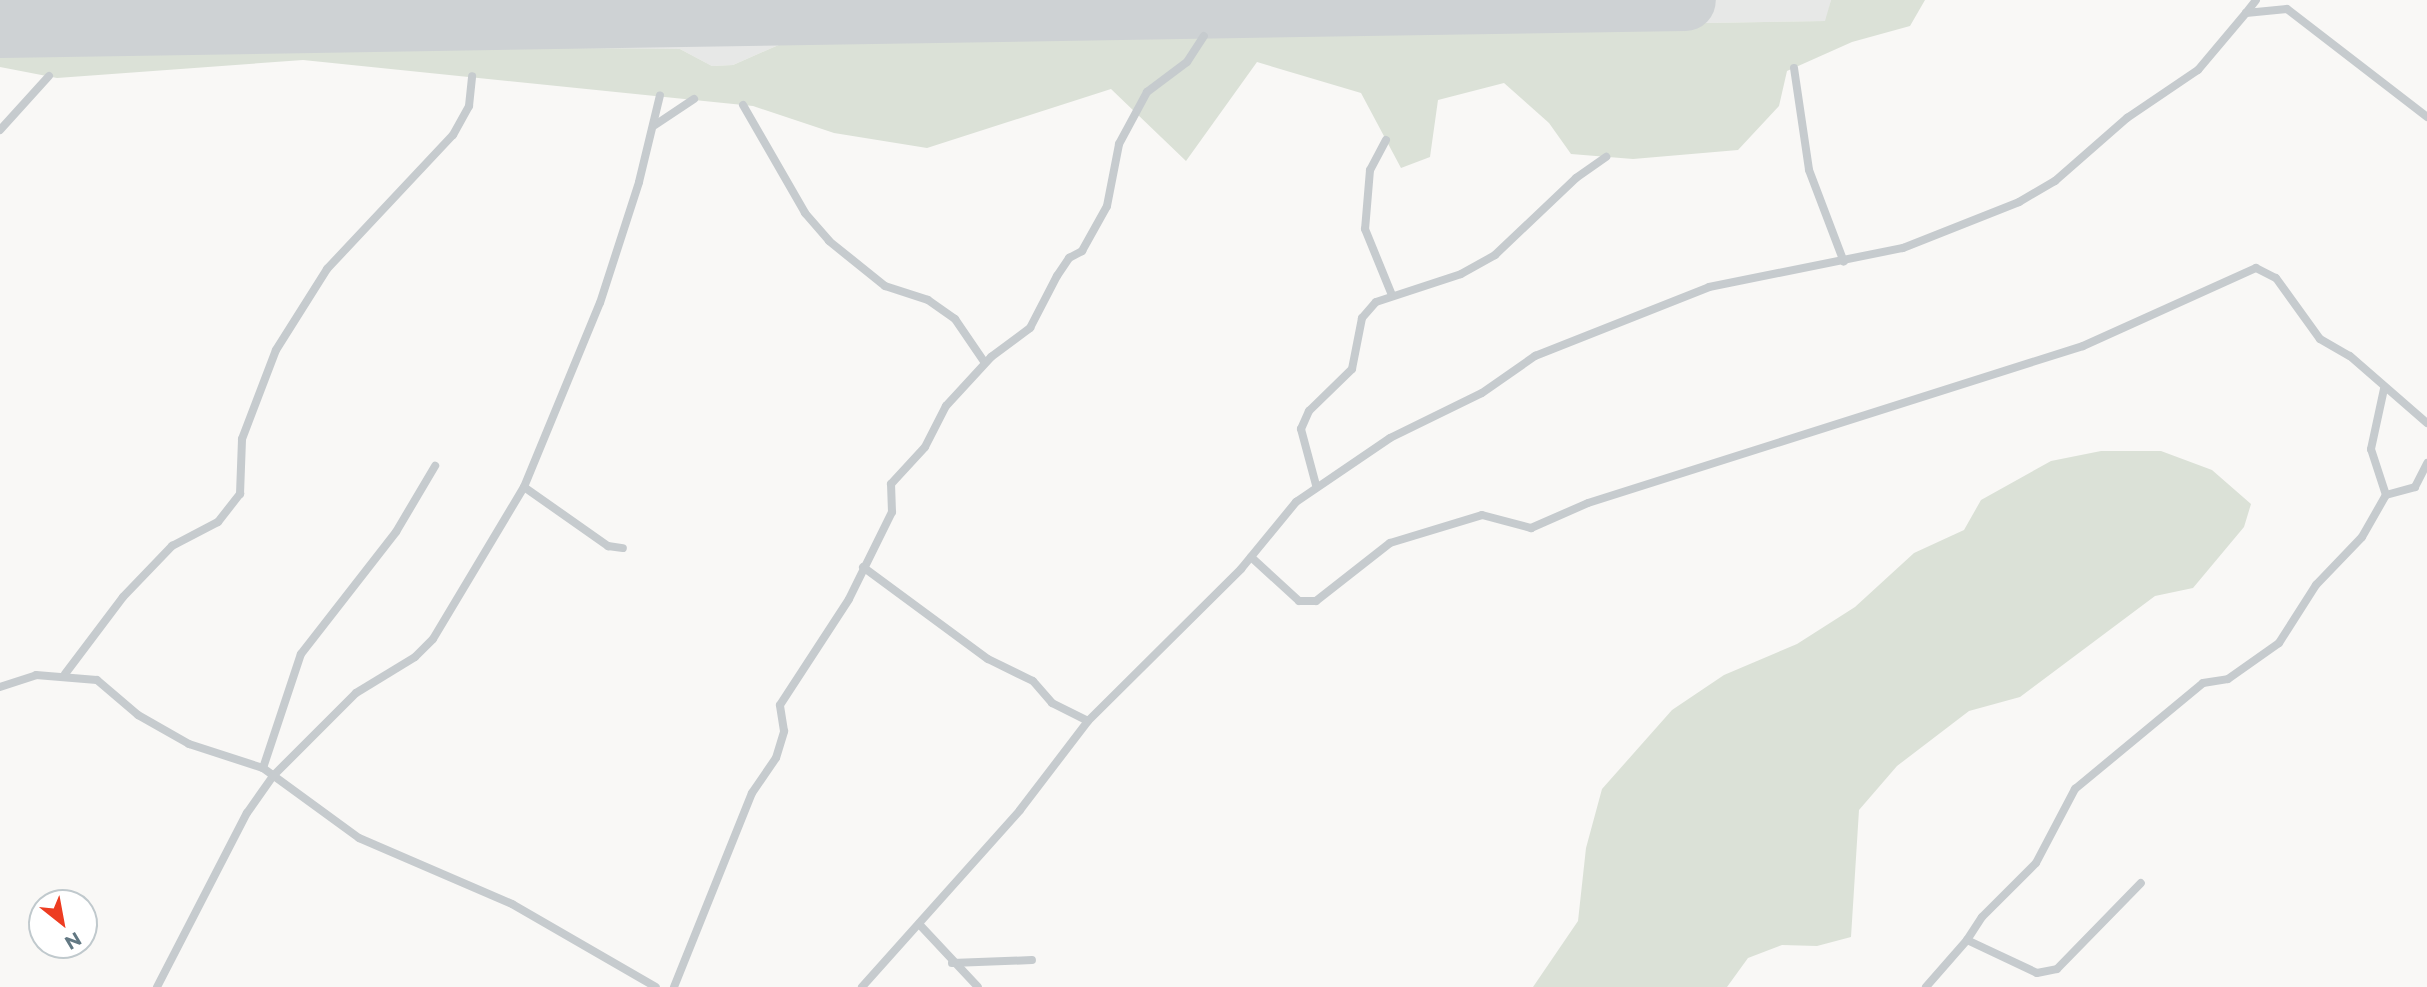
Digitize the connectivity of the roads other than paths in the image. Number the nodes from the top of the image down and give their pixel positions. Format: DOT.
graph roads {
  1 [pos="2255,1"];
  2 [pos="2246,13"];
  3 [pos="1204,36"];
  4 [pos="1794,68"];
  5 [pos="49,76"];
  6 [pos="472,76"];
  7 [pos="660,95"];
  8 [pos="694,99"];
  9 [pos="743,105"];
  10 [pos="2427,117"];
  11 [pos="655,125"];
  12 [pos="0,130"];
  13 [pos="1386,140"];
  14 [pos="1606,157"];
  15 [pos="1844,262"];
  16 [pos="1392,295"];
  17 [pos="985,363"];
  18 [pos="2384,389"];
  19 [pos="2427,423"];
  20 [pos="2427,463"];
  21 [pos="435,466"];
  22 [pos="1316,485"];
  23 [pos="524,487"];
  24 [pos="2386,495"];
  25 [pos="623,548"];
  26 [pos="1251,557"];
  27 [pos="863,567"];
  28 [pos="65,674"];
  29 [pos="0,687"];
  30 [pos="1088,721"];
  31 [pos="263,768"];
  32 [pos="273,776"];
  33 [pos="2141,883"];
  34 [pos="919,924"];
  35 [pos="1967,940"];
  36 [pos="1032,960"];
  37 [pos="952,963"];
  38 [pos="157,987"];
  39 [pos="656,987"];
  40 [pos="674,987"];
  41 [pos="862,987"];
  42 [pos="978,987"];
  43 [pos="1926,987"];
  1 -- 2 [label="street"];
  2 -- 10 [label="street"];
  2 -- 15 [label="street"];
  3 -- 17 [label="street"];
  4 -- 15 [label="street"];
  5 -- 12 [label="street"];
  6 -- 28 [label="street"];
  7 -- 11 [label="street"];
  8 -- 11 [label="street"];
  9 -- 17 [label="street"];
  11 -- 23 [label="street"];
  13 -- 16 [label="street"];
  14 -- 16 [label="street"];
  15 -- 22 [label="street"];
  16 -- 22 [label="street"];
  17 -- 27 [label="street"];
  18 -- 19 [label="street"];
  18 -- 24 [label="street"];
  18 -- 26 [label="street"];
  20 -- 24 [label="street"];
  21 -- 31 [label="street"];
  22 -- 26 [label="street"];
  23 -- 25 [label="street"];
  23 -- 32 [label="street"];
  24 -- 35 [label="street"];
  26 -- 30 [label="street"];
  27 -- 30 [label="street"];
  27 -- 40 [label="street"];
  28 -- 29 [label="street"];
  28 -- 31 [label="street"];
  30 -- 34 [label="street"];
  31 -- 32 [label="street"];
  32 -- 38 [label="street"];
  32 -- 39 [label="street"];
  33 -- 35 [label="street"];
  34 -- 37 [label="street"];
  34 -- 41 [label="street"];
  35 -- 43 [label="street"];
  36 -- 37 [label="street"];
  37 -- 42 [label="street"];
}
